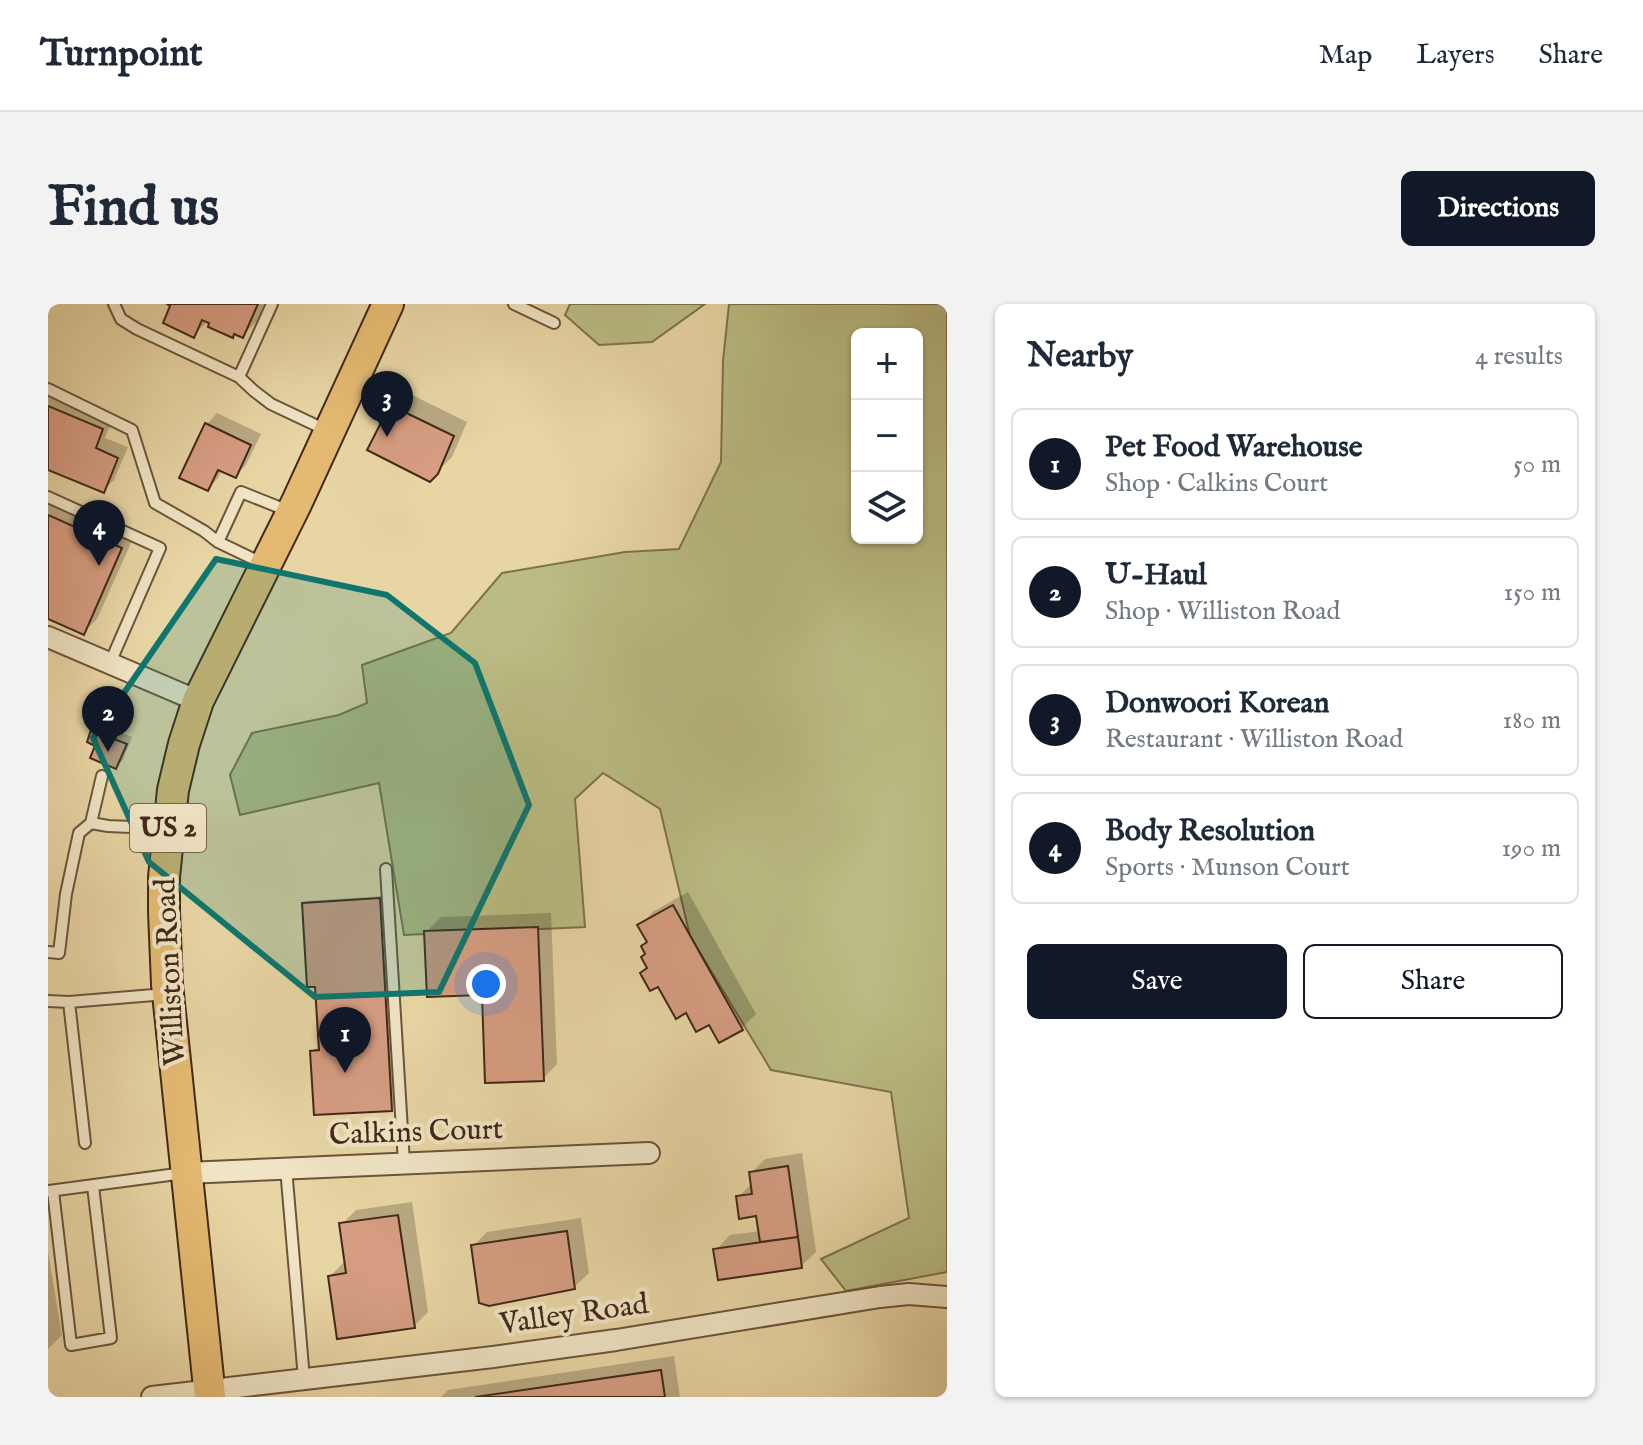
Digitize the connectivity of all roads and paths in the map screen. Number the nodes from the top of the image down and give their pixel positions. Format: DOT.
graph roads {
  1 [pos="114,304"];
  2 [pos="272,304"];
  3 [pos="388,304"];
  4 [pos="514,304"];
  5 [pos="554,323"];
  6 [pos="239,377"];
  7 [pos="48,389"];
  8 [pos="330,432"];
  9 [pos="48,497"];
  10 [pos="292,512"];
  11 [pos="218,542"];
  12 [pos="267,566"];
  13 [pos="48,637"];
  14 [pos="110,663"];
  15 [pos="198,701"];
  16 [pos="102,776"];
  17 [pos="170,817"];
  18 [pos="91,823"];
  19 [pos="386,869"];
  20 [pos="48,952"];
  21 [pos="168,994"];
  22 [pos="48,1001"];
  23 [pos="69,1002"];
  24 [pos="85,1143"];
  25 [pos="649,1153"];
  26 [pos="404,1163"];
  27 [pos="286,1168"];
  28 [pos="186,1173"];
  29 [pos="93,1186"];
  30 [pos="50,1191"];
  31 [pos="947,1297"];
  32 [pos="304,1379"];
  33 [pos="210,1394"];
  34 [pos="152,1397"];
  1 -- 6 [label="lane"];
  2 -- 6 [label="lane"];
  3 -- 8 [label="main road, Williston Road / US 2"];
  4 -- 5 [label="lane"];
  6 -- 8 [label="lane"];
  7 -- 11 [label="lane"];
  8 -- 10 [label="main road, Williston Road / US 2"];
  9 -- 14 [label="lane"];
  10 -- 11 [label="lane"];
  10 -- 12 [label="main road, Williston Road / US 2"];
  11 -- 12 [label="lane"];
  12 -- 15 [label="main road, Williston Road / US 2"];
  13 -- 14 [label="street"];
  14 -- 15 [label="street"];
  15 -- 17 [label="main road, Williston Road / US 2"];
  16 -- 18 [label="lane"];
  17 -- 18 [label="lane"];
  17 -- 21 [label="main road, Williston Road / US 2"];
  18 -- 20 [label="lane"];
  19 -- 26 [label="lane"];
  21 -- 23 [label="lane"];
  21 -- 28 [label="main road, Williston Road / US 2"];
  22 -- 23 [label="lane"];
  23 -- 24 [label="lane"];
  25 -- 26 [label="street, Calkins Court"];
  26 -- 27 [label="street, Calkins Court"];
  27 -- 28 [label="street, Calkins Court"];
  27 -- 32 [label="lane"];
  28 -- 29 [label="lane"];
  28 -- 33 [label="main road, Williston Road / US 2"];
  29 -- 30 [label="lane"];
  29 -- 30 [label="lane"];
  31 -- 32 [label="street, Valley Road"];
  32 -- 33 [label="street, Valley Road"];
  33 -- 34 [label="street, Valley Road"];
}
